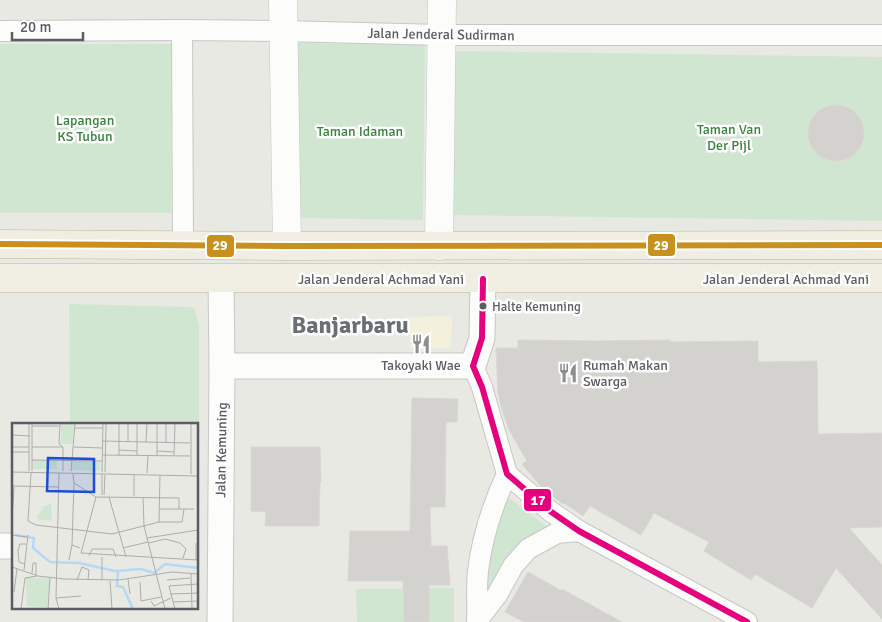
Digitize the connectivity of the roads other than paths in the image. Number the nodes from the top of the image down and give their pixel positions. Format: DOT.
graph roads {
  1 [pos="283,0"];
  2 [pos="442,0"];
  3 [pos="182,30"];
  4 [pos="0,31"];
  5 [pos="283,31"];
  6 [pos="442,34"];
  7 [pos="882,35"];
  8 [pos="0,244"];
  9 [pos="183,245"];
  10 [pos="882,245"];
  11 [pos="287,246"];
  12 [pos="440,246"];
  13 [pos="0,278"];
  14 [pos="882,278"];
  15 [pos="221,279"];
  16 [pos="483,279"];
  17 [pos="222,366"];
  18 [pos="473,366"];
  19 [pos="507,474"];
  20 [pos="579,531"];
  21 [pos="209,542"];
  22 [pos="477,621"];
  23 [pos="220,622"];
  24 [pos="747,622"];
  1 -- 5 [label="main road"];
  2 -- 6 [label="main road"];
  3 -- 4 [label="street, Jalan Jenderal Sudirman"];
  3 -- 5 [label="street, Jalan Jenderal Sudirman"];
  3 -- 9 [label="street"];
  5 -- 6 [label="street, Jalan Jenderal Sudirman"];
  5 -- 11 [label="main road"];
  6 -- 7 [label="street, Jalan Jenderal Sudirman"];
  6 -- 12 [label="main road"];
  8 -- 9 [label="highway"];
  9 -- 11 [label="highway"];
  10 -- 12 [label="highway"];
  11 -- 12 [label="highway"];
  13 -- 15 [label="highway, Jalan Jenderal Achmad Yani"];
  14 -- 16 [label="highway, Jalan Jenderal Achmad Yani"];
  15 -- 16 [label="highway, Jalan Jenderal Achmad Yani"];
  15 -- 17 [label="street, Jalan Kemuning"];
  16 -- 18 [label="street"];
  17 -- 18 [label="street"];
  17 -- 21 [label="street, Jalan Kemuning"];
  18 -- 19 [label="street"];
  19 -- 20 [label="street"];
  19 -- 22 [label="street"];
  20 -- 22 [label="street"];
  20 -- 24 [label="street"];
  21 -- 23 [label="street, Jalan Kemuning"];
}
